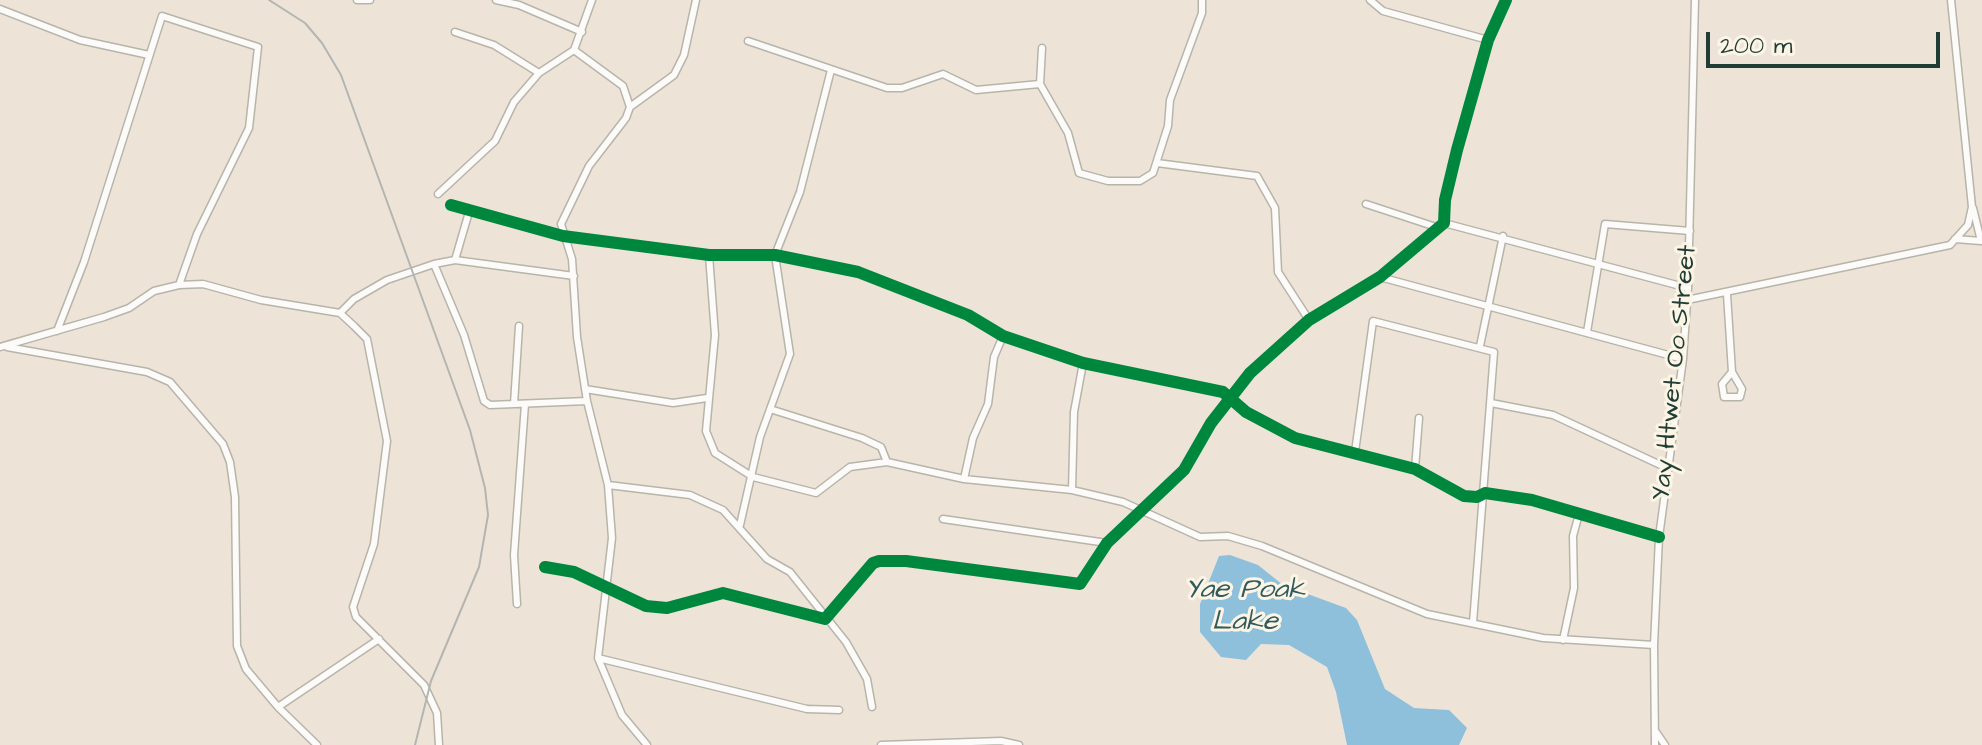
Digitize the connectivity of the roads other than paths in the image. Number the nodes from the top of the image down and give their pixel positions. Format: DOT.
graph roads {
  1 [pos="357,0"];
  2 [pos="370,0"];
  3 [pos="496,0"];
  4 [pos="592,0"];
  5 [pos="696,0"];
  6 [pos="1202,0"];
  7 [pos="1370,0"];
  8 [pos="1506,0"];
  9 [pos="1695,0"];
  10 [pos="1951,0"];
  11 [pos="0,9"];
  12 [pos="455,32"];
  13 [pos="582,32"];
  14 [pos="1488,40"];
  15 [pos="748,41"];
  16 [pos="1042,48"];
  17 [pos="574,50"];
  18 [pos="149,55"];
  19 [pos="831,70"];
  20 [pos="539,73"];
  21 [pos="1040,84"];
  22 [pos="630,107"];
  23 [pos="1157,163"];
  24 [pos="438,194"];
  25 [pos="1366,204"];
  26 [pos="451,205"];
  27 [pos="1972,206"];
  28 [pos="469,212"];
  29 [pos="1442,225"];
  30 [pos="1690,231"];
  31 [pos="563,236"];
  32 [pos="1503,236"];
  33 [pos="1955,239"];
  34 [pos="709,255"];
  35 [pos="775,255"];
  36 [pos="455,260"];
  37 [pos="1598,262"];
  38 [pos="434,264"];
  39 [pos="574,276"];
  40 [pos="1380,277"];
  41 [pos="179,285"];
  42 [pos="1688,288"];
  43 [pos="1727,294"];
  44 [pos="1687,300"];
  45 [pos="1489,307"];
  46 [pos="340,313"];
  47 [pos="1309,320"];
  48 [pos="519,326"];
  49 [pos="57,331"];
  50 [pos="1587,332"];
  51 [pos="1003,336"];
  52 [pos="1480,346"];
  53 [pos="2,347"];
  54 [pos="1683,359"];
  55 [pos="1083,363"];
  56 [pos="1732,372"];
  57 [pos="585,389"];
  58 [pos="707,398"];
  59 [pos="1230,400"];
  60 [pos="587,401"];
  61 [pos="1491,403"];
  62 [pos="514,404"];
  63 [pos="525,404"];
  64 [pos="770,409"];
  65 [pos="1419,418"];
  66 [pos="1355,452"];
  67 [pos="887,462"];
  68 [pos="1667,468"];
  69 [pos="1415,469"];
  70 [pos="753,477"];
  71 [pos="964,479"];
  72 [pos="608,485"];
  73 [pos="1072,490"];
  74 [pos="1485,493"];
  75 [pos="1140,512"];
  76 [pos="1579,514"];
  77 [pos="943,519"];
  78 [pos="740,525"];
  79 [pos="1659,537"];
  80 [pos="1107,543"];
  81 [pos="545,567"];
  82 [pos="607,588"];
  83 [pos="517,604"];
  84 [pos="825,619"];
  85 [pos="1473,623"];
  86 [pos="379,639"];
  87 [pos="1563,640"];
  88 [pos="1654,645"];
  89 [pos="598,658"];
  90 [pos="278,707"];
  91 [pos="872,707"];
  92 [pos="839,710"];
  93 [pos="1655,731"];
  94 [pos="317,745"];
  95 [pos="439,745"];
  96 [pos="647,745"];
  97 [pos="881,745"];
  98 [pos="948,745"];
  99 [pos="1019,745"];
  100 [pos="1655,745"];
  101 [pos="1665,745"];
  1 -- 2 [label="street"];
  3 -- 13 [label="street"];
  4 -- 13 [label="street"];
  5 -- 22 [label="street"];
  6 -- 23 [label="street"];
  7 -- 14 [label="street"];
  8 -- 14 [label="street"];
  9 -- 30 [label="street, Yay Htwet Oo Street"];
  10 -- 27 [label="street"];
  11 -- 18 [label="street"];
  12 -- 20 [label="street"];
  13 -- 17 [label="street"];
  14 -- 29 [label="street"];
  15 -- 19 [label="street"];
  16 -- 21 [label="street"];
  17 -- 20 [label="street"];
  17 -- 22 [label="street"];
  18 -- 41 [label="street"];
  18 -- 49 [label="street"];
  19 -- 21 [label="street"];
  19 -- 35 [label="street"];
  20 -- 24 [label="street"];
  21 -- 23 [label="street"];
  22 -- 31 [label="street"];
  23 -- 47 [label="street"];
  25 -- 29 [label="street"];
  26 -- 28 [label="street"];
  27 -- 33 [label="street"];
  27 -- 33 [label="street"];
  28 -- 31 [label="street"];
  28 -- 36 [label="street"];
  29 -- 32 [label="street"];
  29 -- 40 [label="street"];
  30 -- 37 [label="street"];
  30 -- 42 [label="street, Yay Htwet Oo Street"];
  31 -- 34 [label="street"];
  31 -- 39 [label="street"];
  32 -- 37 [label="street"];
  32 -- 45 [label="street"];
  33 -- 43 [label="street"];
  34 -- 35 [label="street"];
  34 -- 58 [label="street"];
  35 -- 51 [label="street"];
  35 -- 64 [label="street"];
  36 -- 38 [label="street"];
  36 -- 39 [label="street"];
  37 -- 42 [label="street"];
  37 -- 50 [label="street"];
  38 -- 46 [label="street"];
  38 -- 62 [label="street"];
  39 -- 57 [label="street"];
  40 -- 45 [label="street"];
  40 -- 47 [label="street"];
  41 -- 46 [label="street"];
  41 -- 49 [label="street"];
  42 -- 44 [label="street, Yay Htwet Oo Street"];
  43 -- 44 [label="street"];
  43 -- 56 [label="street"];
  44 -- 54 [label="street, Yay Htwet Oo Street"];
  45 -- 50 [label="street"];
  45 -- 52 [label="street"];
  46 -- 86 [label="street"];
  47 -- 59 [label="street"];
  48 -- 62 [label="street"];
  49 -- 53 [label="street"];
  50 -- 54 [label="street"];
  51 -- 55 [label="street"];
  51 -- 71 [label="street"];
  52 -- 61 [label="street"];
  52 -- 66 [label="street"];
  53 -- 90 [label="street"];
  54 -- 68 [label="street, Yay Htwet Oo Street"];
  55 -- 59 [label="street"];
  55 -- 73 [label="street"];
  57 -- 58 [label="street"];
  57 -- 60 [label="street"];
  58 -- 70 [label="street"];
  59 -- 66 [label="street"];
  59 -- 75 [label="street"];
  60 -- 63 [label="street"];
  60 -- 72 [label="street"];
  61 -- 68 [label="street"];
  61 -- 74 [label="street"];
  62 -- 63 [label="street"];
  63 -- 83 [label="street"];
  64 -- 67 [label="street"];
  64 -- 70 [label="street"];
  65 -- 69 [label="street"];
  66 -- 69 [label="street"];
  67 -- 70 [label="street"];
  67 -- 71 [label="street"];
  68 -- 79 [label="street, Yay Htwet Oo Street"];
  69 -- 74 [label="street"];
  70 -- 78 [label="street"];
  71 -- 73 [label="street"];
  72 -- 78 [label="street"];
  72 -- 82 [label="street"];
  73 -- 75 [label="street"];
  74 -- 76 [label="street"];
  74 -- 85 [label="street"];
  75 -- 80 [label="street"];
  75 -- 85 [label="street"];
  76 -- 79 [label="street"];
  76 -- 87 [label="street"];
  77 -- 80 [label="street"];
  78 -- 84 [label="street"];
  79 -- 88 [label="street, Yay Htwet Oo Street"];
  80 -- 84 [label="street"];
  81 -- 82 [label="street"];
  82 -- 84 [label="street"];
  82 -- 89 [label="street"];
  84 -- 91 [label="street"];
  85 -- 87 [label="street"];
  86 -- 90 [label="street"];
  86 -- 95 [label="street"];
  87 -- 88 [label="street"];
  88 -- 93 [label="street, Yay Htwet Oo Street"];
  89 -- 92 [label="street"];
  89 -- 96 [label="street"];
  90 -- 94 [label="street"];
  93 -- 100 [label="street, Yay Htwet Oo Street"];
  93 -- 101 [label="street"];
  97 -- 98 [label="street"];
  98 -- 99 [label="street"];
}
